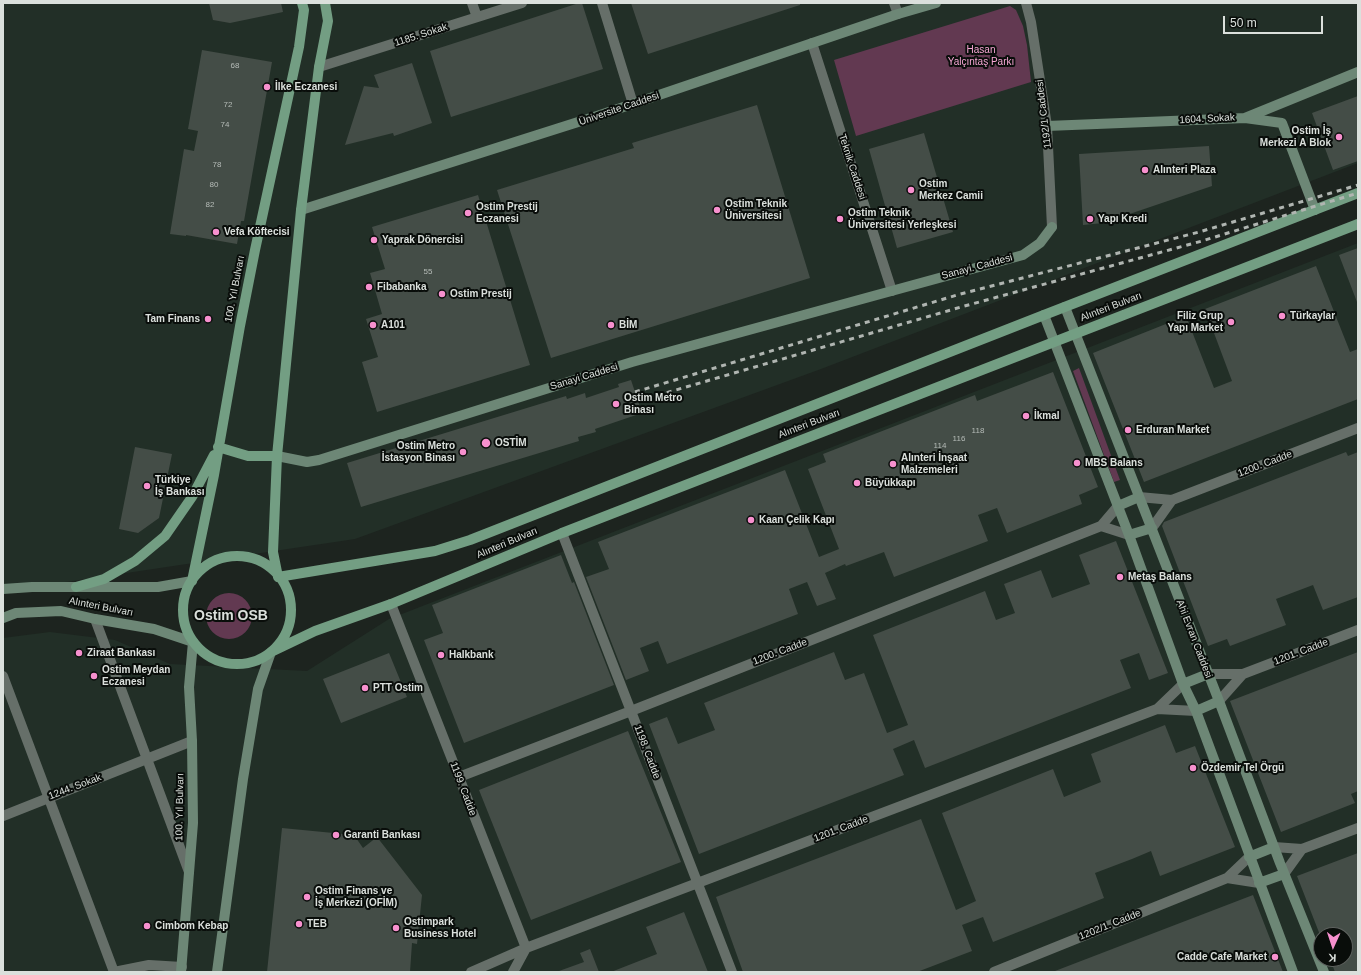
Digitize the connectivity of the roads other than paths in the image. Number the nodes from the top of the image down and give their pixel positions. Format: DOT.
graph roads {
  1 [pos="302,3"];
  2 [pos="326,3"];
  3 [pos="472,3"];
  4 [pos="522,3"];
  5 [pos="602,3"];
  6 [pos="894,3"];
  7 [pos="936,3"];
  8 [pos="1026,3"];
  9 [pos="898,14"];
  10 [pos="477,17"];
  11 [pos="812,43"];
  12 [pos="319,67"];
  13 [pos="1358,72"];
  14 [pos="632,104"];
  15 [pos="1245,118"];
  16 [pos="1047,126"];
  17 [pos="1358,193"];
  18 [pos="301,210"];
  19 [pos="1315,210"];
  20 [pos="1358,224"];
  21 [pos="1052,227"];
  22 [pos="892,291"];
  23 [pos="1065,307"];
  24 [pos="1044,315"];
  25 [pos="1076,334"];
  26 [pos="1055,342"];
  27 [pos="1358,428"];
  28 [pos="218,446"];
  29 [pos="277,456"];
  30 [pos="1140,497"];
  31 [pos="1172,500"];
  32 [pos="1118,506"];
  33 [pos="1101,526"];
  34 [pos="1152,528"];
  35 [pos="562,533"];
  36 [pos="1129,535"];
  37 [pos="278,577"];
  38 [pos="192,581"];
  39 [pos="76,587"];
  40 [pos="3,589"];
  41 [pos="391,604"];
  42 [pos="3,618"];
  43 [pos="95,619"];
  44 [pos="1358,630"];
  45 [pos="193,642"];
  46 [pos="271,652"];
  47 [pos="1208,674"];
  48 [pos="1243,674"];
  49 [pos="3,676"];
  50 [pos="1183,684"];
  51 [pos="1219,701"];
  52 [pos="1157,709"];
  53 [pos="631,711"];
  54 [pos="1196,711"];
  55 [pos="192,741"];
  56 [pos="147,759"];
  57 [pos="459,778"];
  58 [pos="48,798"];
  59 [pos="3,816"];
  60 [pos="1358,828"];
  61 [pos="1274,847"];
  62 [pos="1302,849"];
  63 [pos="1249,857"];
  64 [pos="189,872"];
  65 [pos="1284,874"];
  66 [pos="1227,878"];
  67 [pos="698,883"];
  68 [pos="1259,883"];
  69 [pos="526,948"];
  70 [pos="181,970"];
  71 [pos="114,972"];
  72 [pos="217,972"];
  73 [pos="471,972"];
  74 [pos="513,972"];
  75 [pos="732,972"];
  76 [pos="994,972"];
  77 [pos="1293,972"];
  78 [pos="1324,972"];
  1 -- 28 [label="main road, 100. Yıl Bulvarı"];
  2 -- 12 [label="main road"];
  3 -- 10 [label="street"];
  4 -- 10 [label="street, 1185. Sokak"];
  5 -- 14 [label="street"];
  6 -- 9 [label="street"];
  7 -- 9 [label="main road, Üniversite Caddesi"];
  8 -- 16 [label="street, 1192/1 Caddesi"];
  9 -- 11 [label="main road, Üniversite Caddesi"];
  10 -- 12 [label="street, 1185. Sokak"];
  11 -- 14 [label="main road, Üniversite Caddesi"];
  11 -- 22 [label="street, Teknik Caddesi"];
  12 -- 18 [label="main road"];
  13 -- 15 [label="main road, 1604. Sokak"];
  14 -- 18 [label="main road, Üniversite Caddesi"];
  15 -- 16 [label="main road, 1604. Sokak"];
  15 -- 19 [label="main road"];
  16 -- 21 [label="street, 1192/1 Caddesi"];
  17 -- 19 [label="main road, Alınteri Bulvarı"];
  18 -- 29 [label="main road"];
  19 -- 23 [label="main road, Alınteri Bulvarı"];
  20 -- 25 [label="main road, Alınteri Bulvarı"];
  21 -- 22 [label="main road, Sanayi. Caddesi"];
  22 -- 29 [label="main road, Sanayi Caddesi"];
  23 -- 24 [label="main road, Alınteri Bulvarı"];
  23 -- 25 [label="main road, Ahi Evran Caddesi"];
  24 -- 26 [label="main road"];
  24 -- 37 [label="main road, Alınteri Bulvarı"];
  25 -- 26 [label="main road, Alınteri Bulvarı"];
  25 -- 30 [label="main road, Ahi Evran Caddesi"];
  26 -- 32 [label="main road"];
  26 -- 35 [label="main road, Alınteri Bulvarı"];
  27 -- 31 [label="street, 1200. Cadde"];
  28 -- 29 [label="main road"];
  28 -- 38 [label="main road, 100. Yıl Bulvarı"];
  28 -- 39 [label="main road"];
  29 -- 37 [label="main road"];
  30 -- 31 [label="street, 1200. Cadde"];
  30 -- 32 [label="main road, 1200. Cadde"];
  30 -- 34 [label="main road, Ahi Evran Caddesi"];
  31 -- 34 [label="street"];
  32 -- 33 [label="street, 1200. Cadde"];
  32 -- 36 [label="main road"];
  33 -- 36 [label="street"];
  33 -- 53 [label="street, 1200. Cadde"];
  34 -- 36 [label="main road"];
  34 -- 47 [label="main road, Ahi Evran Caddesi"];
  35 -- 41 [label="main road, Alınteri Bulvarı"];
  35 -- 53 [label="street, 1198. Cadde"];
  36 -- 50 [label="main road"];
  37 -- 38 [label="main road"];
  37 -- 46 [label="main road"];
  38 -- 39 [label="main road, Alınteri Bulvarı"];
  38 -- 45 [label="main road"];
  39 -- 40 [label="main road, Alınteri Bulvarı"];
  41 -- 46 [label="main road, Alınteri Bulvarı"];
  41 -- 57 [label="street, 1199. Cadde"];
  42 -- 43 [label="main road, Alınteri Bulvarı"];
  43 -- 45 [label="main road, Alınteri Bulvarı"];
  43 -- 56 [label="street"];
  44 -- 48 [label="street, 1201. Cadde"];
  45 -- 46 [label="main road"];
  45 -- 55 [label="main road, 100. Yıl Bulvarı"];
  46 -- 72 [label="main road"];
  47 -- 48 [label="street, 1201. Cadde"];
  47 -- 50 [label="main road, 1201. Cadde"];
  47 -- 51 [label="main road, Ahi Evran Caddesi"];
  48 -- 51 [label="street, 1201. Cadde"];
  49 -- 58 [label="street"];
  50 -- 52 [label="street, 1201. Cadde"];
  50 -- 54 [label="main road"];
  51 -- 54 [label="main road, 1201. Cadde"];
  51 -- 61 [label="main road, Ahi Evran Caddesi"];
  52 -- 54 [label="street, 1201. Cadde"];
  52 -- 67 [label="street, 1201. Cadde"];
  53 -- 57 [label="street, 1200. Cadde"];
  53 -- 67 [label="street, 1198. Cadde"];
  54 -- 63 [label="main road"];
  55 -- 56 [label="street, 1244. Sokak"];
  55 -- 64 [label="main road, 100. Yıl Bulvarı"];
  56 -- 58 [label="street, 1244. Sokak"];
  56 -- 64 [label="street"];
  57 -- 69 [label="street, 1199. Cadde"];
  58 -- 59 [label="street, 1244. Sokak"];
  58 -- 71 [label="street"];
  60 -- 62 [label="street, 1202/1. Cadde"];
  61 -- 62 [label="street, 1202/1. Cadde"];
  61 -- 63 [label="main road, 1202/1. Cadde"];
  61 -- 65 [label="main road, Ahi Evran Caddesi"];
  62 -- 65 [label="street"];
  63 -- 66 [label="street, 1202/1. Cadde"];
  63 -- 68 [label="main road"];
  64 -- 70 [label="main road, 100. Yıl Bulvarı"];
  65 -- 68 [label="main road"];
  65 -- 78 [label="main road, Ahi Evran Caddesi"];
  66 -- 68 [label="street"];
  66 -- 76 [label="street, 1202/1. Cadde"];
  67 -- 69 [label="street, 1201. Cadde"];
  67 -- 75 [label="street, 1198. Cadde"];
  68 -- 77 [label="main road"];
  69 -- 73 [label="street, 1201. Cadde"];
  69 -- 74 [label="street"];
  70 -- 71 [label="street"];
}
